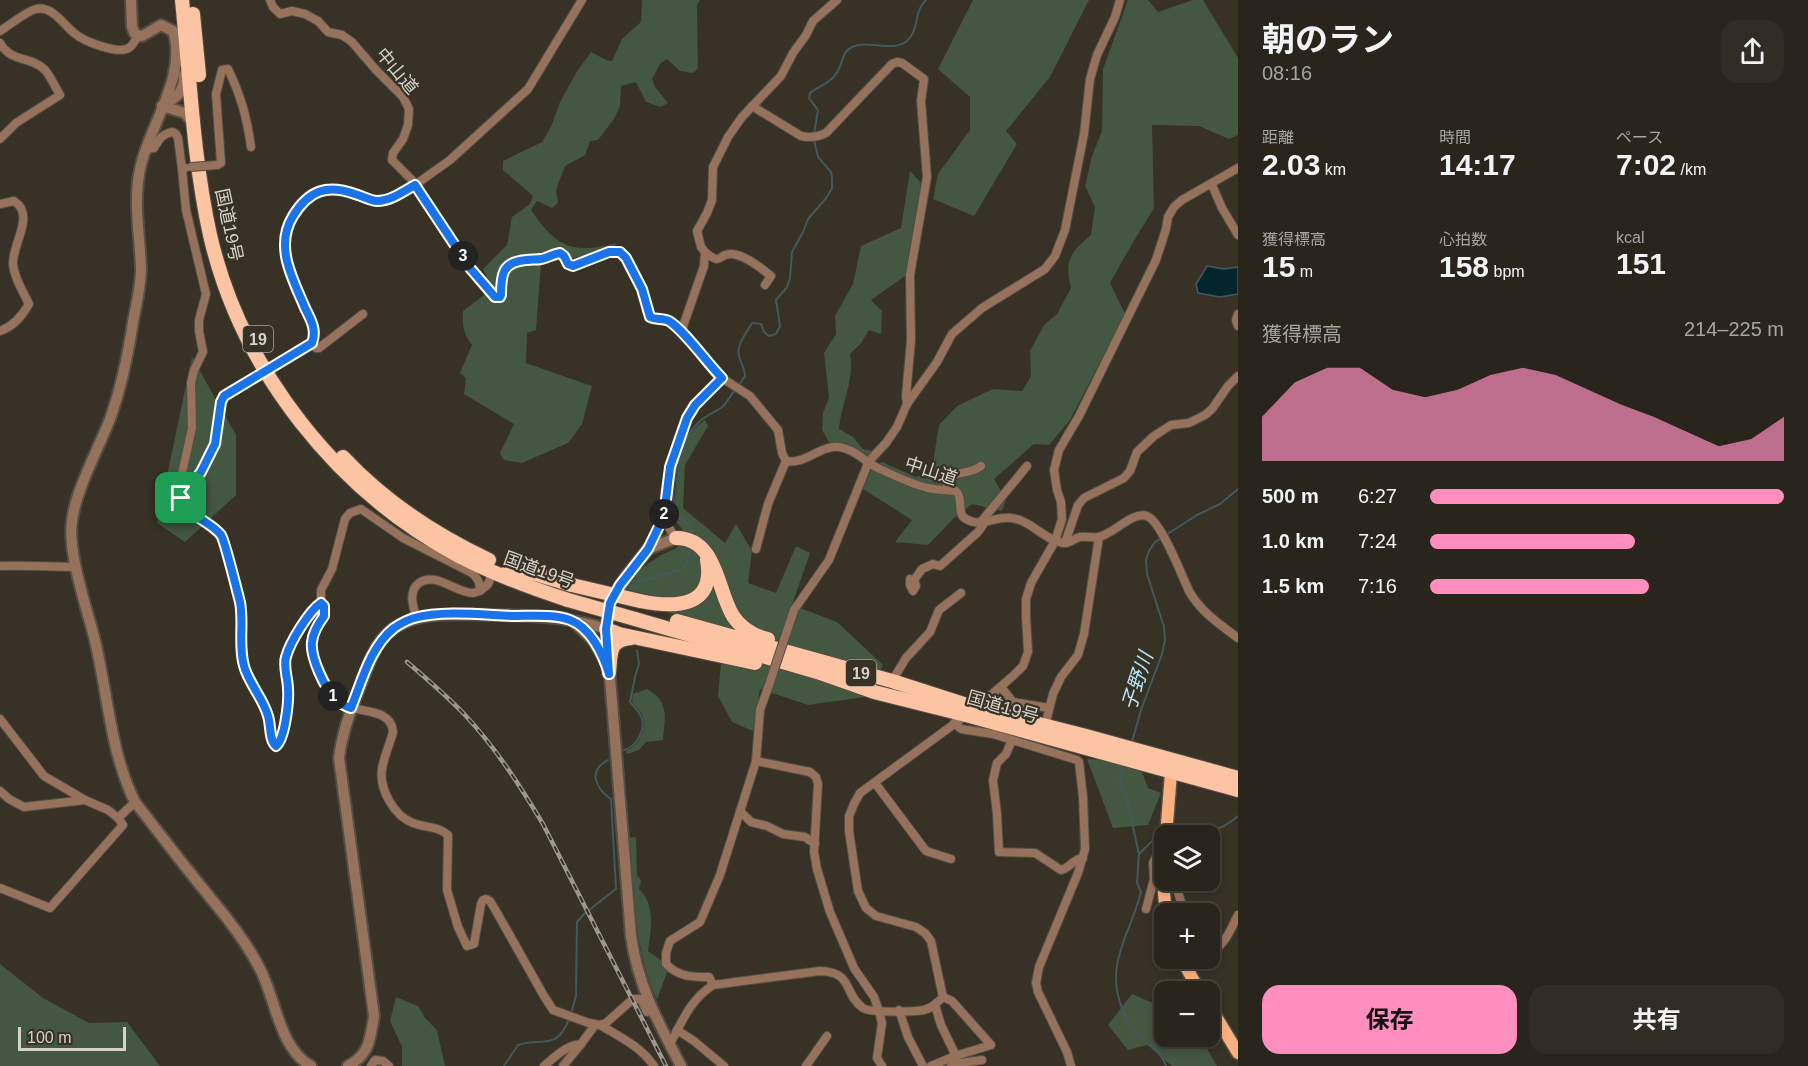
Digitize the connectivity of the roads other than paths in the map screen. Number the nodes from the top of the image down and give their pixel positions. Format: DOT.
graph roads {
  1 [pos="131,0"];
  2 [pos="182,0"];
  3 [pos="191,0"];
  4 [pos="270,0"];
  5 [pos="582,0"];
  6 [pos="837,0"];
  7 [pos="1120,0"];
  8 [pos="0,32"];
  9 [pos="138,36"];
  10 [pos="0,43"];
  11 [pos="188,60"];
  12 [pos="162,106"];
  13 [pos="752,106"];
  14 [pos="194,124"];
  15 [pos="0,139"];
  16 [pos="251,147"];
  17 [pos="146,149"];
  18 [pos="187,168"];
  19 [pos="1238,168"];
  20 [pos="1212,184"];
  21 [pos="415,185"];
  22 [pos="0,204"];
  23 [pos="1238,235"];
  24 [pos="705,252"];
  25 [pos="765,285"];
  26 [pos="363,314"];
  27 [pos="1238,314"];
  28 [pos="1238,326"];
  29 [pos="0,331"];
  30 [pos="681,332"];
  31 [pos="310,344"];
  32 [pos="1238,377"];
  33 [pos="722,378"];
  34 [pos="907,404"];
  35 [pos="786,461"];
  36 [pos="869,461"];
  37 [pos="981,466"];
  38 [pos="1028,466"];
  39 [pos="946,490"];
  40 [pos="181,498"];
  41 [pos="664,516"];
  42 [pos="983,523"];
  43 [pos="1099,537"];
  44 [pos="676,538"];
  45 [pos="1055,541"];
  46 [pos="1065,543"];
  47 [pos="648,549"];
  48 [pos="756,549"];
  49 [pos="706,555"];
  50 [pos="0,566"];
  51 [pos="76,567"];
  52 [pos="489,570"];
  53 [pos="909,579"];
  54 [pos="623,581"];
  55 [pos="480,591"];
  56 [pos="570,592"];
  57 [pos="961,593"];
  58 [pos="321,603"];
  59 [pos="637,610"];
  60 [pos="416,617"];
  61 [pos="566,619"];
  62 [pos="606,629"];
  63 [pos="636,638"];
  64 [pos="1238,638"];
  65 [pos="860,672"];
  66 [pos="609,674"];
  67 [pos="892,681"];
  68 [pos="1001,687"];
  69 [pos="874,692"];
  70 [pos="351,708"];
  71 [pos="1050,708"];
  72 [pos="971,711"];
  73 [pos="1047,717"];
  74 [pos="0,719"];
  75 [pos="954,723"];
  76 [pos="1012,740"];
  77 [pos="756,761"];
  78 [pos="1173,767"];
  79 [pos="1238,778"];
  80 [pos="875,783"];
  81 [pos="1238,790"];
  82 [pos="0,791"];
  83 [pos="85,800"];
  84 [pos="135,802"];
  85 [pos="740,811"];
  86 [pos="118,818"];
  87 [pos="1167,825"];
  88 [pos="814,844"];
  89 [pos="1083,858"];
  90 [pos="951,859"];
  91 [pos="1154,879"];
  92 [pos="0,888"];
  93 [pos="1146,909"];
  94 [pos="1238,915"];
  95 [pos="1220,947"];
  96 [pos="713,985"];
  97 [pos="943,997"];
  98 [pos="935,1005"];
  99 [pos="652,1010"];
  100 [pos="879,1011"];
  101 [pos="899,1011"];
  102 [pos="1220,1023"];
  103 [pos="598,1025"];
  104 [pos="677,1030"];
  105 [pos="828,1036"];
  106 [pos="581,1044"];
  107 [pos="670,1044"];
  108 [pos="980,1048"];
  109 [pos="367,1050"];
  110 [pos="1238,1053"];
  111 [pos="957,1056"];
  112 [pos="373,1063"];
  113 [pos="983,1063"];
  114 [pos="967,1064"];
  115 [pos="311,1066"];
  116 [pos="348,1066"];
  117 [pos="389,1066"];
  118 [pos="544,1066"];
  119 [pos="563,1066"];
  120 [pos="654,1066"];
  121 [pos="681,1066"];
  122 [pos="724,1066"];
  123 [pos="806,1066"];
  124 [pos="882,1066"];
  125 [pos="923,1066"];
  126 [pos="931,1066"];
  127 [pos="951,1066"];
  128 [pos="1071,1066"];
  1 -- 9 [label="street"];
  2 -- 11 [label="highway, 国道19号 / 19"];
  3 -- 56 [label="highway, 国道19号 / 19"];
  4 -- 21 [label="street, 中山道"];
  5 -- 21 [label="street"];
  6 -- 13 [label="street"];
  7 -- 34 [label="street"];
  8 -- 9 [label="street"];
  9 -- 12 [label="street"];
  10 -- 15 [label="street"];
  11 -- 12 [label="street"];
  11 -- 14 [label="highway, 国道19号 / 19"];
  12 -- 14 [label="street"];
  12 -- 17 [label="street"];
  13 -- 24 [label="street"];
  13 -- 34 [label="street"];
  14 -- 52 [label="highway, 国道19号 / 19"];
  16 -- 18 [label="street, bridge"];
  17 -- 18 [label="street"];
  17 -- 51 [label="street"];
  18 -- 40 [label="street"];
  19 -- 20 [label="street"];
  20 -- 23 [label="street"];
  20 -- 45 [label="street"];
  21 -- 30 [label="street, 中山道"];
  21 -- 31 [label="street"];
  22 -- 29 [label="street"];
  24 -- 25 [label="street"];
  24 -- 30 [label="street"];
  26 -- 31 [label="street"];
  27 -- 28 [label="street"];
  30 -- 33 [label="street"];
  31 -- 40 [label="street, bridge"];
  32 -- 46 [label="street"];
  33 -- 35 [label="street"];
  33 -- 41 [label="street"];
  34 -- 36 [label="street"];
  35 -- 36 [label="street, 中山道"];
  35 -- 48 [label="street"];
  36 -- 39 [label="street, 中山道"];
  36 -- 77 [label="street, bridge"];
  37 -- 39 [label="street"];
  38 -- 42 [label="street"];
  39 -- 42 [label="street, 中山道"];
  40 -- 58 [label="street"];
  41 -- 44 [label="street"];
  41 -- 47 [label="street"];
  42 -- 45 [label="street"];
  42 -- 53 [label="street"];
  43 -- 46 [label="street"];
  43 -- 64 [label="street"];
  43 -- 71 [label="street"];
  44 -- 47 [label="street"];
  44 -- 49 [label="highway"];
  45 -- 46 [label="street"];
  45 -- 68 [label="street"];
  47 -- 54 [label="street"];
  49 -- 59 [label="highway, 19"];
  49 -- 65 [label="highway, 19"];
  50 -- 51 [label="street"];
  51 -- 84 [label="street"];
  52 -- 55 [label="street"];
  52 -- 56 [label="highway, 国道19号 / 19"];
  54 -- 61 [label="street"];
  54 -- 62 [label="street"];
  55 -- 58 [label="street"];
  55 -- 60 [label="street"];
  56 -- 59 [label="highway, 国道19号 / 19, bridge"];
  57 -- 67 [label="street"];
  58 -- 70 [label="street"];
  59 -- 65 [label="highway, 国道19号 / 19"];
  59 -- 69 [label="highway, 国道19号 / 19"];
  60 -- 61 [label="street"];
  60 -- 70 [label="street"];
  61 -- 62 [label="street"];
  61 -- 66 [label="street"];
  62 -- 63 [label="highway, 19"];
  62 -- 66 [label="street"];
  63 -- 66 [label="highway"];
  63 -- 69 [label="highway, 19"];
  65 -- 67 [label="highway, 国道19号 / 19"];
  66 -- 99 [label="street"];
  67 -- 72 [label="highway, 国道19号 / 19"];
  68 -- 71 [label="street"];
  68 -- 72 [label="street"];
  69 -- 72 [label="highway, 国道19号 / 19"];
  70 -- 103 [label="street"];
  70 -- 109 [label="street"];
  71 -- 73 [label="street"];
  72 -- 75 [label="street"];
  72 -- 78 [label="highway, 国道19号 / 19"];
  74 -- 83 [label="street"];
  75 -- 76 [label="street"];
  75 -- 80 [label="street"];
  76 -- 89 [label="street"];
  76 -- 89 [label="street"];
  77 -- 85 [label="street"];
  77 -- 88 [label="street"];
  78 -- 79 [label="highway, 国道19号 / 19"];
  78 -- 81 [label="highway, 国道19号 / 19"];
  78 -- 87 [label="main road"];
  80 -- 90 [label="street"];
  80 -- 97 [label="street"];
  82 -- 83 [label="street"];
  83 -- 86 [label="street"];
  84 -- 86 [label="street"];
  84 -- 115 [label="street"];
  85 -- 88 [label="street"];
  85 -- 96 [label="street"];
  86 -- 92 [label="street"];
  88 -- 100 [label="street"];
  89 -- 128 [label="street"];
  91 -- 93 [label="street"];
  94 -- 95 [label="street"];
  96 -- 100 [label="street"];
  96 -- 104 [label="street"];
  97 -- 98 [label="street"];
  97 -- 108 [label="street"];
  98 -- 101 [label="street"];
  98 -- 111 [label="street"];
  99 -- 103 [label="street"];
  99 -- 107 [label="street"];
  100 -- 101 [label="street"];
  100 -- 124 [label="street"];
  101 -- 125 [label="street"];
  102 -- 110 [label="main road"];
  103 -- 106 [label="street"];
  103 -- 120 [label="street"];
  104 -- 107 [label="street"];
  104 -- 122 [label="street"];
  105 -- 123 [label="street"];
  106 -- 118 [label="street"];
  106 -- 119 [label="street"];
  107 -- 121 [label="street"];
  108 -- 111 [label="street"];
  108 -- 113 [label="street"];
  109 -- 112 [label="street"];
  109 -- 116 [label="street"];
  111 -- 126 [label="street"];
  112 -- 117 [label="street"];
  113 -- 114 [label="street"];
  114 -- 127 [label="street"];
}
